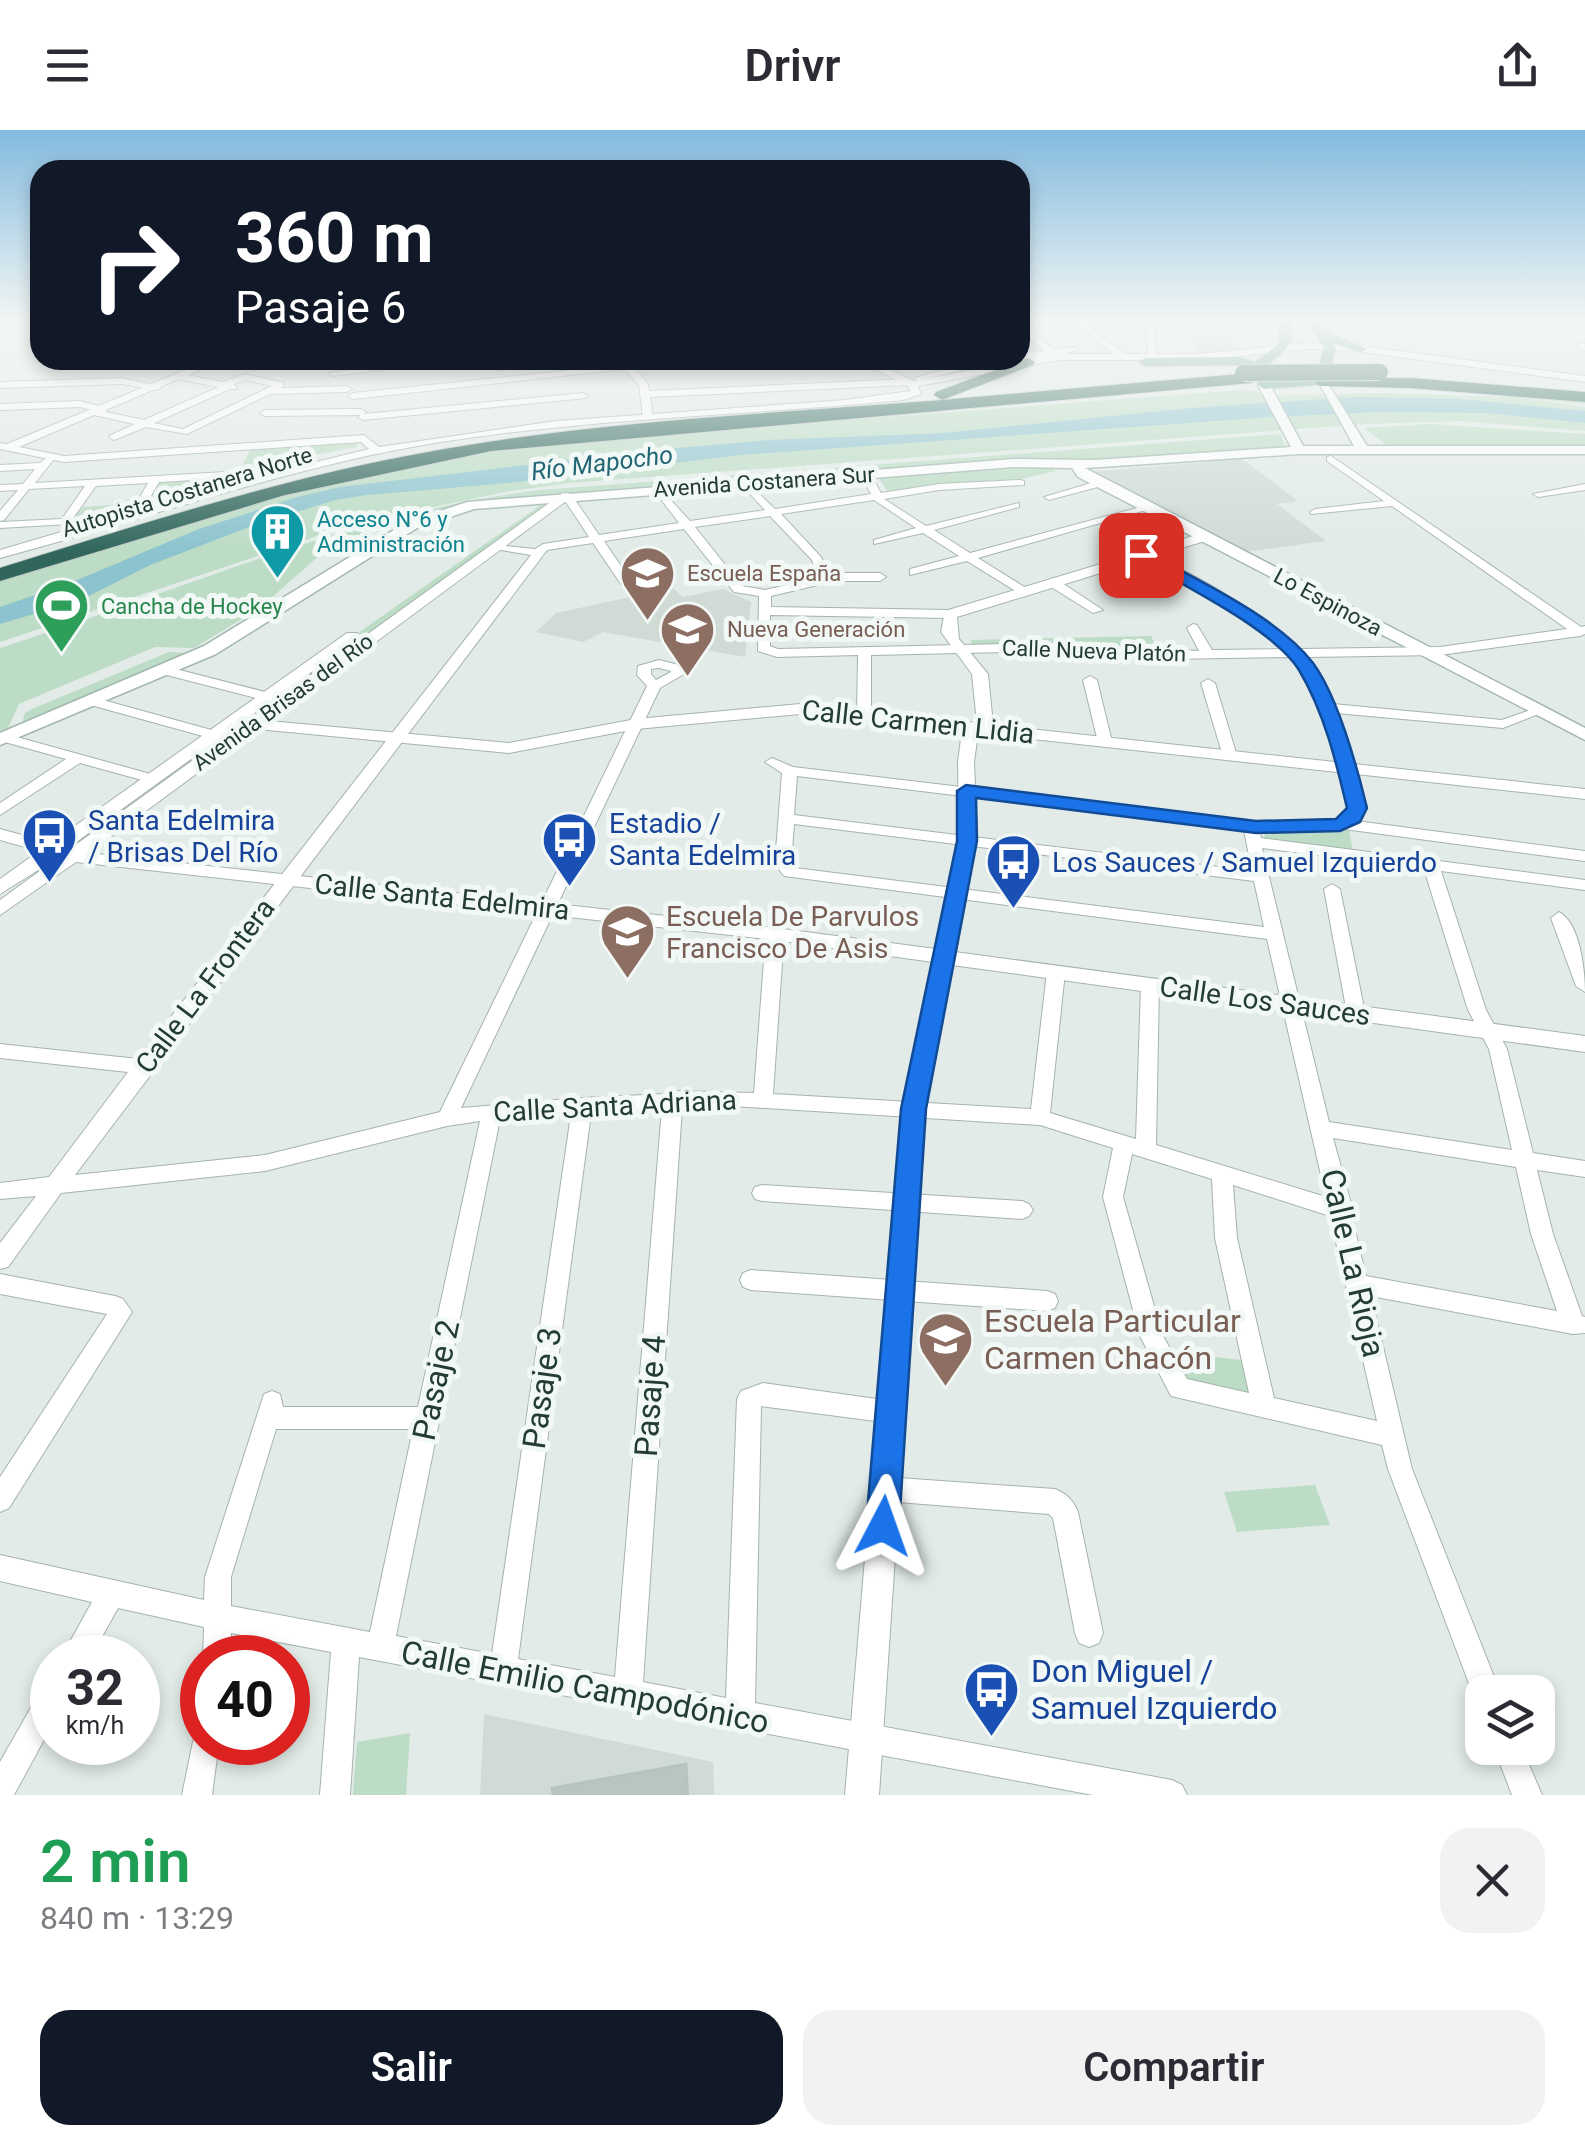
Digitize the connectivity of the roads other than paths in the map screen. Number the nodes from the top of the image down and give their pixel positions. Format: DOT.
graph roads {
  1 [pos="133,398"];
  2 [pos="201,398"];
  3 [pos="259,398"];
  4 [pos="353,398"];
  5 [pos="563,398"];
  6 [pos="566,398"];
  7 [pos="645,398"];
  8 [pos="894,398"];
  9 [pos="922,398"];
  10 [pos="989,398"];
  11 [pos="1037,398"];
  12 [pos="1060,398"];
  13 [pos="1270,398"];
  14 [pos="1331,398"];
  15 [pos="1016,400"];
  16 [pos="0,407"];
  17 [pos="867,408"];
  18 [pos="100,412"];
  19 [pos="265,413"];
  20 [pos="362,415"];
  21 [pos="648,417"];
  22 [pos="145,424"];
  23 [pos="571,424"];
  24 [pos="114,438"];
  25 [pos="364,438"];
  26 [pos="3,446"];
  27 [pos="1362,449"];
  28 [pos="376,450"];
  29 [pos="1299,450"];
  30 [pos="1585,450"];
  31 [pos="1331,458"];
  32 [pos="47,462"];
  33 [pos="1076,464"];
  34 [pos="0,468"];
  35 [pos="279,472"];
  36 [pos="865,474"];
  37 [pos="156,478"];
  38 [pos="93,482"];
  39 [pos="1020,482"];
  40 [pos="746,483"];
  41 [pos="1101,484"];
  42 [pos="26,486"];
  43 [pos="1585,487"];
  44 [pos="0,488"];
  45 [pos="658,490"];
  46 [pos="1538,494"];
  47 [pos="567,496"];
  48 [pos="874,496"];
  49 [pos="547,497"];
  50 [pos="1049,497"];
  51 [pos="512,499"];
  52 [pos="1394,503"];
  53 [pos="1015,505"];
  54 [pos="1148,508"];
  55 [pos="772,512"];
  56 [pos="1316,512"];
  57 [pos="136,513"];
  58 [pos="527,518"];
  59 [pos="116,519"];
  60 [pos="66,520"];
  61 [pos="0,521"];
  62 [pos="687,525"];
  63 [pos="924,530"];
  64 [pos="1203,536"];
  65 [pos="597,538"];
  66 [pos="878,542"];
  67 [pos="499,547"];
  68 [pos="540,550"];
  69 [pos="0,554"];
  70 [pos="1141,555"];
  71 [pos="969,557"];
  72 [pos="0,567"];
  73 [pos="914,572"];
  74 [pos="0,576"];
  75 [pos="821,577"];
  76 [pos="880,578"];
  77 [pos="625,581"];
  78 [pos="1052,582"];
  79 [pos="1022,591"];
  80 [pos="765,594"];
  81 [pos="1097,610"];
  82 [pos="765,611"];
  83 [pos="950,614"];
  84 [pos="1193,628"];
  85 [pos="1583,632"];
  86 [pos="958,650"];
  87 [pos="1421,650"];
  88 [pos="865,652"];
  89 [pos="1293,652"];
  90 [pos="1207,654"];
  91 [pos="164,670"];
  92 [pos="1090,680"];
  93 [pos="1208,683"];
  94 [pos="654,686"];
  95 [pos="264,696"];
  96 [pos="92,701"];
  97 [pos="1327,708"];
  98 [pos="1539,711"];
  99 [pos="864,716"];
  100 [pos="252,724"];
  101 [pos="636,724"];
  102 [pos="978,729"];
  103 [pos="210,734"];
  104 [pos="1585,735"];
  105 [pos="395,738"];
  106 [pos="3,739"];
  107 [pos="1105,742"];
  108 [pos="1230,756"];
  109 [pos="78,758"];
  110 [pos="772,762"];
  111 [pos="1349,769"];
  112 [pos="790,771"];
  113 [pos="149,778"];
  114 [pos="966,791"];
  115 [pos="1585,794"];
  116 [pos="0,810"];
  117 [pos="786,820"];
  118 [pos="1344,824"];
  119 [pos="0,834"];
  120 [pos="1255,835"];
  121 [pos="967,841"];
  122 [pos="60,853"];
  123 [pos="1585,856"];
  124 [pos="1431,866"];
  125 [pos="1261,877"];
  126 [pos="286,880"];
  127 [pos="1585,886"];
  128 [pos="0,888"];
  129 [pos="1332,889"];
  130 [pos="957,894"];
  131 [pos="548,908"];
  132 [pos="0,909"];
  133 [pos="1559,918"];
  134 [pos="775,934"];
  135 [pos="1275,934"];
  136 [pos="946,958"];
  137 [pos="1056,972"];
  138 [pos="1150,985"];
  139 [pos="1585,986"];
  140 [pos="1292,1004"];
  141 [pos="1356,1013"];
  142 [pos="1488,1030"];
  143 [pos="1585,1044"];
  144 [pos="0,1051"];
  145 [pos="143,1066"];
  146 [pos="673,1098"];
  147 [pos="763,1100"];
  148 [pos="582,1104"];
  149 [pos="914,1109"];
  150 [pos="492,1112"];
  151 [pos="1040,1117"];
  152 [pos="448,1118"];
  153 [pos="1322,1129"];
  154 [pos="1135,1145"];
  155 [pos="1524,1160"];
  156 [pos="1585,1169"];
  157 [pos="1222,1172"];
  158 [pos="57,1185"];
  159 [pos="0,1191"];
  160 [pos="762,1193"];
  161 [pos="907,1202"];
  162 [pos="1022,1210"];
  163 [pos="1342,1211"];
  164 [pos="0,1260"];
  165 [pos="751,1280"];
  166 [pos="0,1284"];
  167 [pos="1358,1284"];
  168 [pos="900,1290"];
  169 [pos="1047,1301"];
  170 [pos="1579,1325"];
  171 [pos="1264,1406"];
  172 [pos="891,1412"];
  173 [pos="428,1418"];
  174 [pos="1392,1436"];
  175 [pos="886,1489"];
  176 [pos="0,1499"];
  177 [pos="0,1568"];
  178 [pos="112,1592"];
  179 [pos="218,1617"];
  180 [pos="1089,1633"];
  181 [pos="88,1635"];
  182 [pos="218,1635"];
  183 [pos="346,1640"];
  184 [pos="380,1648"];
  185 [pos="503,1670"];
  186 [pos="1479,1675"];
  187 [pos="628,1694"];
  188 [pos="740,1716"];
  189 [pos="30,1737"];
  190 [pos="867,1740"];
  191 [pos="202,1765"];
  192 [pos="1515,1765"];
  193 [pos="0,1791"];
  194 [pos="197,1795"];
  195 [pos="335,1795"];
  196 [pos="862,1795"];
  197 [pos="1172,1795"];
  198 [pos="1527,1795"];
  1 -- 18 [label="street"];
  2 -- 22 [label="street"];
  3 -- 22 [label="street"];
  4 -- 20 [label="street"];
  5 -- 6 [label="street"];
  5 -- 20 [label="street"];
  5 -- 23 [label="street"];
  7 -- 21 [label="street"];
  8 -- 21 [label="street"];
  9 -- 17 [label="highway"];
  10 -- 17 [label="highway, Autopista Costanera Norte"];
  11 -- 15 [label="highway, Autopista Costanera Norte"];
  12 -- 15 [label="highway"];
  13 -- 29 [label="main road"];
  14 -- 27 [label="main road"];
  15 -- 74 [label="highway, Autopista Costanera Norte"];
  16 -- 18 [label="street"];
  17 -- 72 [label="highway, Autopista Costanera Norte"];
  18 -- 22 [label="street"];
  18 -- 26 [label="street"];
  19 -- 20 [label="street"];
  20 -- 25 [label="street"];
  21 -- 23 [label="street"];
  22 -- 24 [label="street"];
  23 -- 28 [label="street"];
  25 -- 28 [label="street"];
  25 -- 32 [label="street"];
  26 -- 32 [label="street"];
  27 -- 29 [label="main road, Avenida Costanera Sur"];
  27 -- 30 [label="main road, Avenida Costanera Sur"];
  28 -- 35 [label="street"];
  29 -- 33 [label="main road, Avenida Costanera Sur"];
  31 -- 52 [label="street"];
  32 -- 34 [label="street"];
  32 -- 42 [label="street"];
  33 -- 36 [label="main road, Avenida Costanera Sur"];
  33 -- 41 [label="main road, Lo Espinoza"];
  35 -- 37 [label="street"];
  35 -- 57 [label="street"];
  36 -- 40 [label="main road, Avenida Costanera Sur"];
  36 -- 48 [label="street"];
  37 -- 38 [label="street"];
  37 -- 57 [label="street"];
  38 -- 42 [label="street"];
  38 -- 60 [label="street"];
  39 -- 48 [label="street"];
  40 -- 45 [label="main road, Avenida Costanera Sur"];
  40 -- 55 [label="street"];
  41 -- 50 [label="street"];
  41 -- 54 [label="main road, Lo Espinoza"];
  42 -- 44 [label="street"];
  42 -- 61 [label="street"];
  43 -- 46 [label="street"];
  45 -- 47 [label="main road, Avenida Costanera Sur"];
  45 -- 62 [label="street"];
  47 -- 49 [label="main road, Avenida Costanera Sur"];
  47 -- 58 [label="street, Avenida Brisas del Río"];
  47 -- 65 [label="street"];
  48 -- 55 [label="street"];
  48 -- 63 [label="street"];
  49 -- 51 [label="main road, Avenida Costanera Sur"];
  49 -- 58 [label="street, Avenida Brisas del Río"];
  51 -- 58 [label="street"];
  51 -- 91 [label="main road, Avenida Costanera Sur"];
  52 -- 56 [label="street"];
  52 -- 85 [label="street"];
  53 -- 63 [label="street"];
  54 -- 64 [label="main road, Lo Espinoza"];
  54 -- 71 [label="street"];
  55 -- 62 [label="street"];
  55 -- 75 [label="street"];
  57 -- 59 [label="street"];
  58 -- 67 [label="street, Avenida Brisas del Río"];
  58 -- 68 [label="street"];
  58 -- 95 [label="street, Avenida Brisas del Río"];
  59 -- 60 [label="street"];
  59 -- 69 [label="street"];
  60 -- 61 [label="street"];
  62 -- 65 [label="street"];
  62 -- 80 [label="street"];
  63 -- 66 [label="street"];
  63 -- 71 [label="street"];
  64 -- 70 [label="street"];
  64 -- 87 [label="main road, Lo Espinoza"];
  65 -- 68 [label="street"];
  65 -- 77 [label="street"];
  67 -- 68 [label="street"];
  67 -- 100 [label="street, Avenida Brisas del Río"];
  68 -- 105 [label="street, Calle La Frontera"];
  70 -- 78 [label="street"];
  70 -- 89 [label="street"];
  71 -- 73 [label="street"];
  71 -- 79 [label="street"];
  75 -- 76 [label="street"];
  75 -- 80 [label="street"];
  78 -- 79 [label="street"];
  78 -- 81 [label="street"];
  79 -- 83 [label="street"];
  80 -- 82 [label="street, Calle Nueva Platón"];
  82 -- 83 [label="street"];
  82 -- 88 [label="street, Calle Nueva Platón"];
  83 -- 86 [label="street"];
  84 -- 90 [label="street"];
  85 -- 87 [label="street, Calle Nueva Platón"];
  86 -- 88 [label="street, Calle Nueva Platón"];
  86 -- 90 [label="street, Calle Nueva Platón"];
  86 -- 102 [label="street"];
  87 -- 89 [label="street, Calle Nueva Platón"];
  87 -- 98 [label="main road, Lo Espinoza"];
  88 -- 99 [label="street"];
  89 -- 90 [label="street, Calle Nueva Platón"];
  89 -- 97 [label="street"];
  91 -- 95 [label="street"];
  91 -- 96 [label="main road, Avenida Costanera Sur"];
  92 -- 107 [label="street"];
  93 -- 108 [label="street"];
  94 -- 101 [label="street"];
  95 -- 103 [label="street, Avenida Brisas del Río"];
  96 -- 103 [label="street"];
  96 -- 106 [label="main road, Avenida Costanera Sur"];
  97 -- 98 [label="street"];
  97 -- 111 [label="street"];
  98 -- 104 [label="main road, Lo Espinoza"];
  99 -- 101 [label="street, Calle Carmen Lidia"];
  99 -- 102 [label="street, Calle Carmen Lidia"];
  100 -- 105 [label="street, Calle Carmen Lidia"];
  100 -- 122 [label="street, Avenida Brisas del Río"];
  101 -- 105 [label="street, Calle Carmen Lidia"];
  101 -- 131 [label="street"];
  102 -- 107 [label="street, Calle Carmen Lidia"];
  102 -- 114 [label="street"];
  103 -- 113 [label="street, Avenida Brisas del Río"];
  105 -- 126 [label="street, Calle La Frontera"];
  106 -- 109 [label="street"];
  107 -- 108 [label="street, Calle Carmen Lidia"];
  108 -- 111 [label="street, Calle Carmen Lidia"];
  109 -- 113 [label="street"];
  109 -- 116 [label="street"];
  110 -- 112 [label="street"];
  111 -- 115 [label="street, Calle Carmen Lidia"];
  111 -- 118 [label="street"];
  112 -- 114 [label="street"];
  112 -- 117 [label="street"];
  113 -- 122 [label="street, Avenida Brisas del Río"];
  114 -- 120 [label="street"];
  114 -- 121 [label="street"];
  117 -- 121 [label="street"];
  117 -- 130 [label="street"];
  118 -- 120 [label="street"];
  118 -- 123 [label="street"];
  119 -- 122 [label="street, Calle Santa Edelmira"];
  120 -- 124 [label="street"];
  120 -- 125 [label="street, Calle La Rioja"];
  121 -- 125 [label="street"];
  121 -- 130 [label="street"];
  122 -- 126 [label="street, Calle Santa Edelmira"];
  122 -- 128 [label="street, Avenida Brisas del Río"];
  122 -- 132 [label="street, Avenida Brisas del Río"];
  124 -- 127 [label="street"];
  124 -- 142 [label="street"];
  125 -- 135 [label="street, Calle La Rioja"];
  126 -- 131 [label="street, Calle Santa Edelmira"];
  126 -- 145 [label="street, Calle La Frontera"];
  129 -- 141 [label="street"];
  130 -- 135 [label="street"];
  130 -- 136 [label="street"];
  131 -- 134 [label="street, Calle Santa Edelmira"];
  131 -- 152 [label="street"];
  133 -- 139 [label="street"];
  134 -- 136 [label="street, Calle Santa Edelmira"];
  134 -- 147 [label="street"];
  135 -- 140 [label="street, Calle La Rioja"];
  136 -- 137 [label="street, Calle Los Sauces"];
  136 -- 149 [label="street"];
  137 -- 138 [label="street, Calle Los Sauces"];
  137 -- 151 [label="street"];
  138 -- 140 [label="street, Calle Los Sauces"];
  138 -- 154 [label="street"];
  140 -- 141 [label="street, Calle Los Sauces"];
  140 -- 153 [label="street, Calle La Rioja"];
  141 -- 142 [label="street, Calle Los Sauces"];
  142 -- 143 [label="street, Calle Los Sauces"];
  142 -- 155 [label="street"];
  144 -- 145 [label="street"];
  145 -- 158 [label="street, Calle La Frontera"];
  146 -- 147 [label="street, Calle Santa Adriana"];
  146 -- 148 [label="street, Calle Santa Adriana"];
  146 -- 187 [label="street, Pasaje 4"];
  147 -- 149 [label="street, Calle Santa Adriana"];
  148 -- 150 [label="street, Calle Santa Adriana"];
  148 -- 185 [label="street, Pasaje 3"];
  149 -- 151 [label="street, Calle Santa Adriana"];
  149 -- 161 [label="street"];
  150 -- 152 [label="street, Calle Santa Adriana"];
  150 -- 173 [label="street, Pasaje 2"];
  151 -- 154 [label="street, Calle Santa Adriana"];
  152 -- 158 [label="street, Calle Santa Adriana"];
  153 -- 155 [label="street"];
  153 -- 163 [label="street, Calle La Rioja"];
  154 -- 157 [label="street, Calle Santa Adriana"];
  154 -- 171 [label="street"];
  155 -- 156 [label="street"];
  155 -- 170 [label="street"];
  157 -- 163 [label="street, Calle Santa Adriana"];
  157 -- 171 [label="street"];
  158 -- 159 [label="street, Calle Santa Adriana"];
  158 -- 164 [label="street, Calle La Frontera"];
  160 -- 161 [label="street"];
  161 -- 162 [label="street"];
  161 -- 168 [label="street"];
  163 -- 167 [label="street, Calle La Rioja"];
  165 -- 168 [label="street"];
  166 -- 176 [label="street"];
  167 -- 170 [label="street"];
  167 -- 174 [label="street, Calle La Rioja"];
  168 -- 169 [label="street"];
  168 -- 172 [label="street"];
  171 -- 174 [label="street"];
  172 -- 175 [label="street"];
  172 -- 188 [label="street"];
  173 -- 179 [label="street"];
  173 -- 184 [label="street, Pasaje 2"];
  174 -- 186 [label="street, Calle La Rioja"];
  175 -- 180 [label="street"];
  175 -- 190 [label="street"];
  177 -- 178 [label="street, Calle Emilio Campodónico"];
  178 -- 179 [label="street, Calle Emilio Campodónico"];
  178 -- 181 [label="street"];
  179 -- 182 [label="street"];
  179 -- 183 [label="street, Calle Emilio Campodónico"];
  183 -- 184 [label="street, Calle Emilio Campodónico"];
  183 -- 195 [label="street"];
  184 -- 185 [label="street, Calle Emilio Campodónico"];
  185 -- 187 [label="street, Calle Emilio Campodónico"];
  187 -- 188 [label="street, Calle Emilio Campodónico"];
  188 -- 190 [label="street, Calle Emilio Campodónico"];
  189 -- 193 [label="street"];
  190 -- 196 [label="street"];
  190 -- 197 [label="street, Calle Emilio Campodónico"];
  191 -- 194 [label="street"];
  192 -- 198 [label="street"];
}
